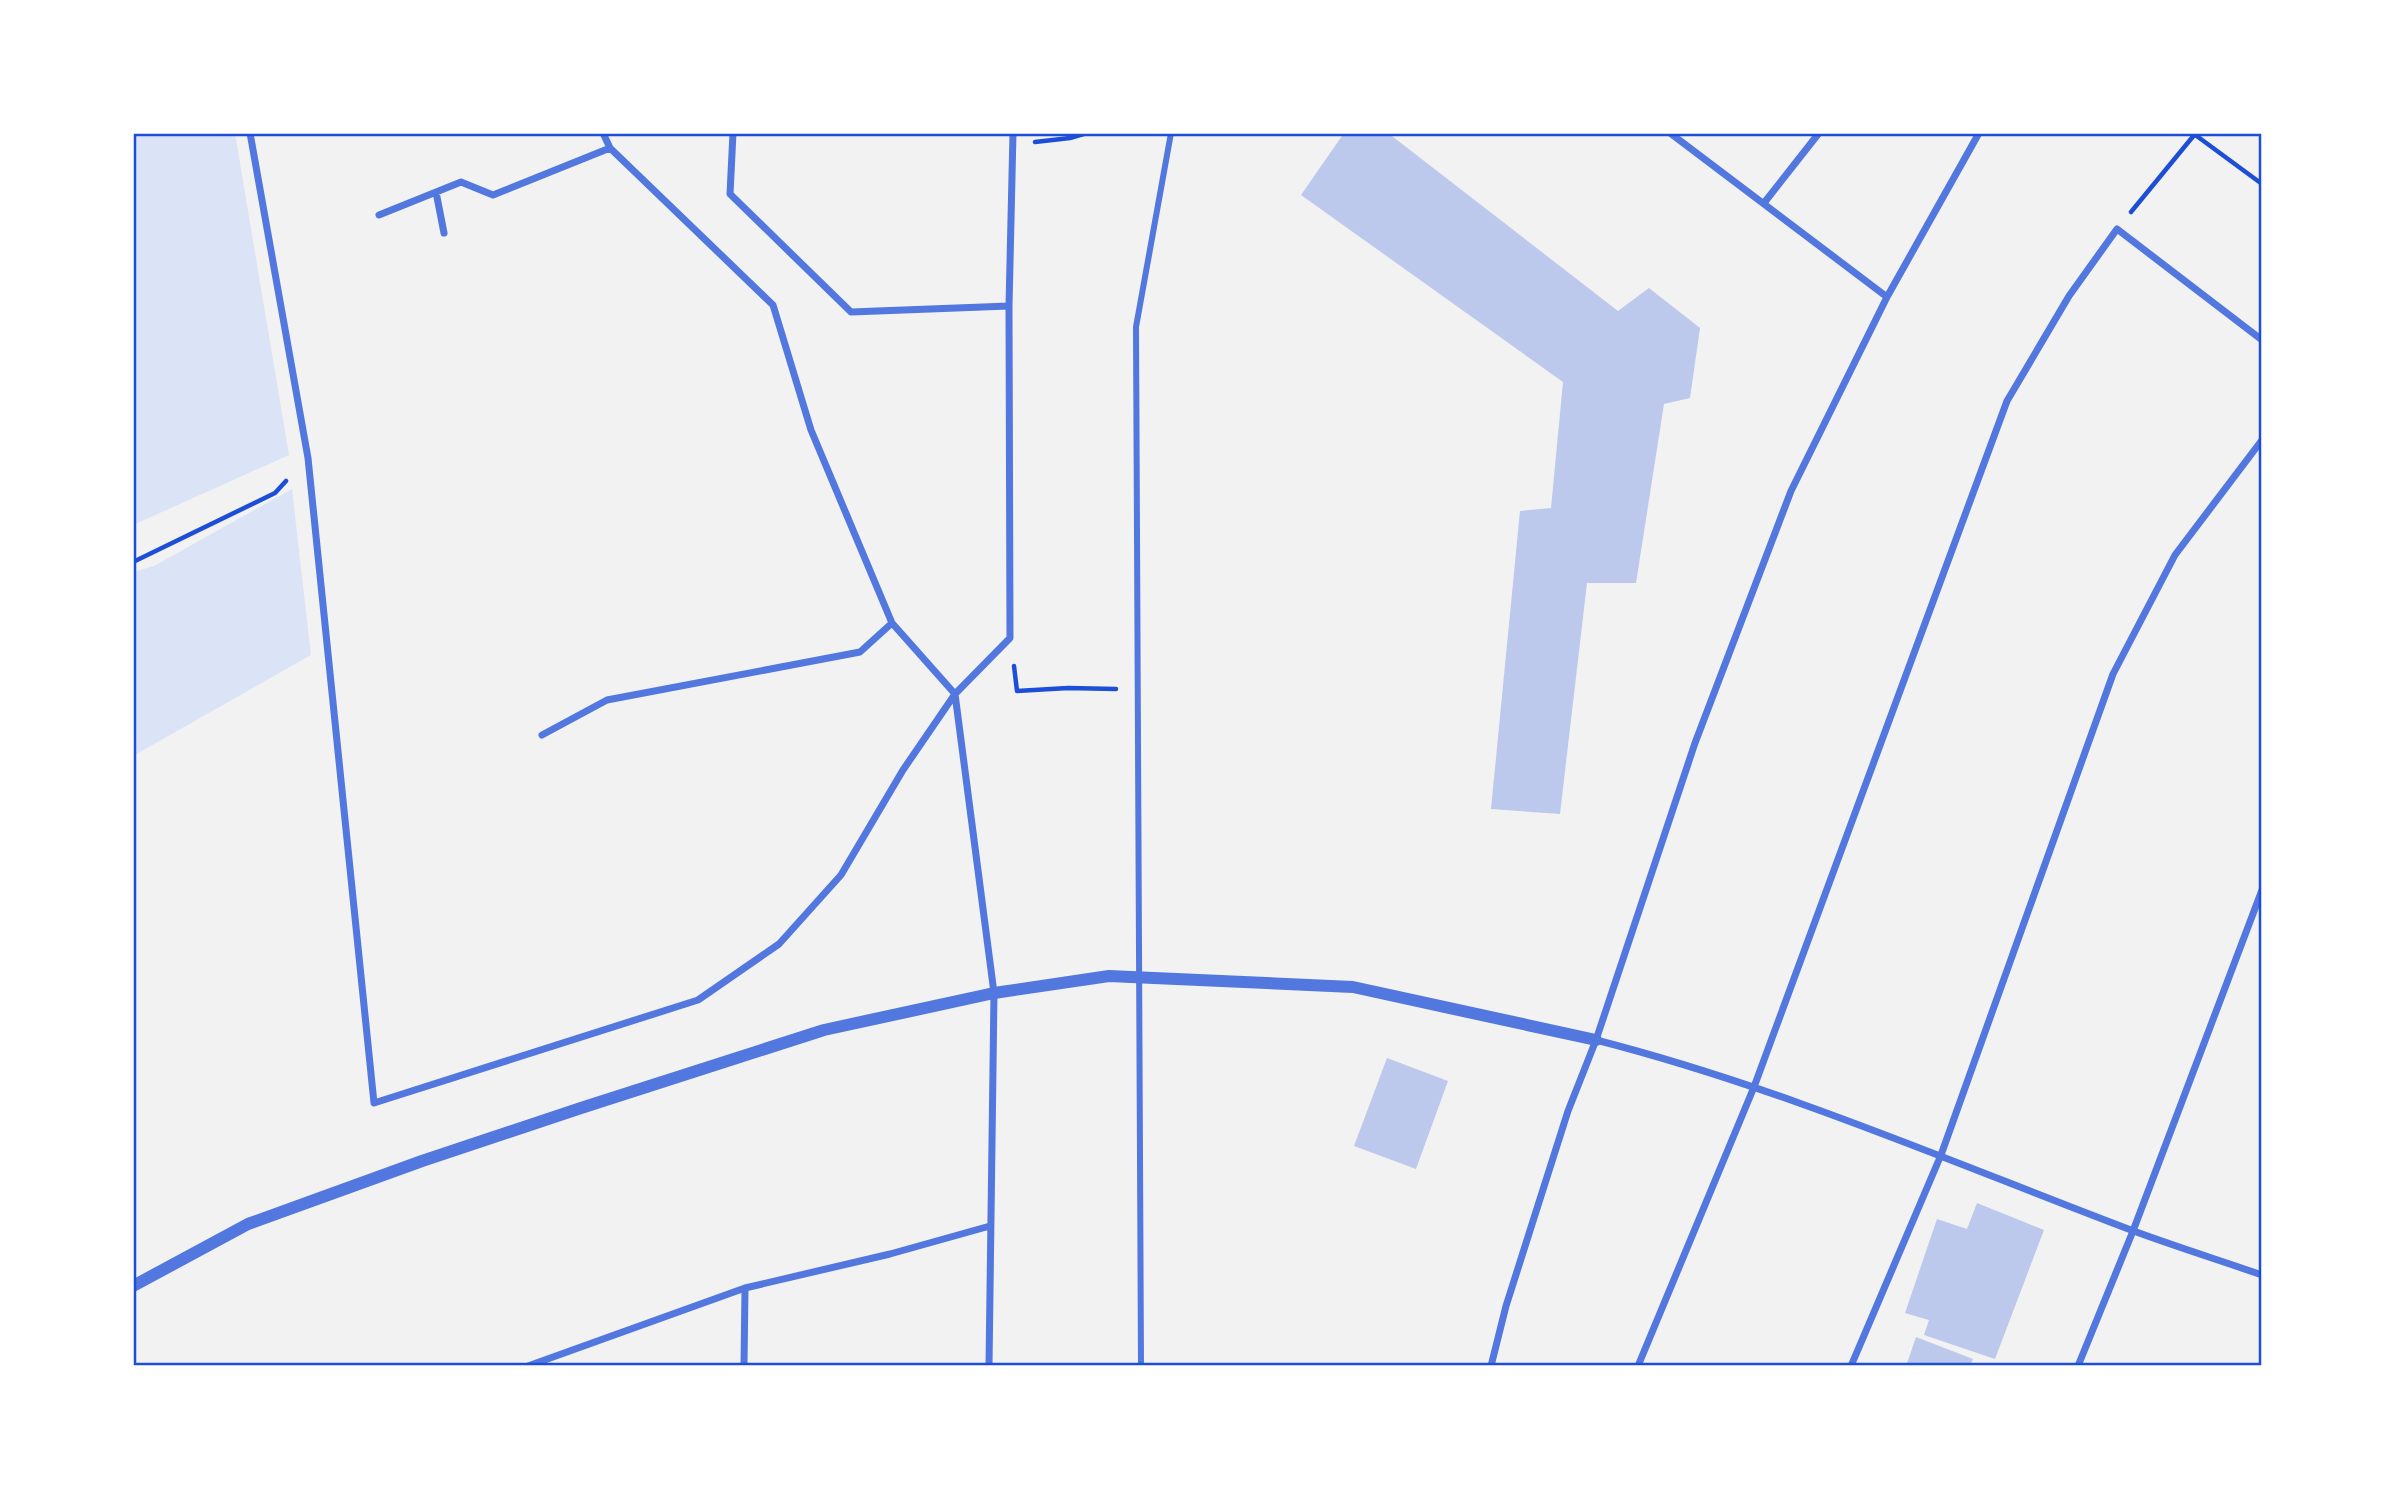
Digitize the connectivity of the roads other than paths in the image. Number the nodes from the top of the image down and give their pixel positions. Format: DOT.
graph roads {
  1 [pos="250,133"];
  2 [pos="603,133"];
  3 [pos="733,133"];
  4 [pos="1013,133"];
  5 [pos="1171,133"];
  6 [pos="1670,133"];
  7 [pos="1819,133"];
  8 [pos="1979,133"];
  9 [pos="610,148"];
  10 [pos="436,192"];
  11 [pos="1764,203"];
  12 [pos="379,215"];
  13 [pos="444,233"];
  14 [pos="1887,297"];
  15 [pos="1009,306"];
  16 [pos="2262,340"];
  17 [pos="2262,440"];
  18 [pos="892,623"];
  19 [pos="955,694"];
  20 [pos="542,735"];
  21 [pos="2262,890"];
  22 [pos="994,993"];
  23 [pos="1596,1040"];
  24 [pos="1754,1087"];
  25 [pos="1941,1155"];
  26 [pos="990,1226"];
  27 [pos="2133,1231"];
  28 [pos="2262,1275"];
  29 [pos="133,1286"];
  30 [pos="745,1288"];
  31 [pos="528,1366"];
  32 [pos="744,1366"];
  33 [pos="989,1366"];
  34 [pos="1141,1366"];
  35 [pos="1491,1366"];
  36 [pos="1639,1366"];
  37 [pos="1851,1366"];
  38 [pos="2078,1366"];
  1 -- 19 [label="street"];
  2 -- 9 [label="street"];
  3 -- 15 [label="street"];
  4 -- 15 [label="street"];
  5 -- 34 [label="street"];
  6 -- 11 [label="street"];
  7 -- 11 [label="street"];
  8 -- 14 [label="street"];
  9 -- 10 [label="street"];
  9 -- 18 [label="street"];
  10 -- 12 [label="street"];
  10 -- 13 [label="street"];
  11 -- 14 [label="street"];
  14 -- 23 [label="street"];
  15 -- 19 [label="street"];
  16 -- 24 [label="street"];
  17 -- 25 [label="street"];
  18 -- 19 [label="street"];
  18 -- 20 [label="street"];
  19 -- 22 [label="street"];
  21 -- 27 [label="street"];
  22 -- 23 [label="street"];
  22 -- 26 [label="street"];
  22 -- 29 [label="street"];
  23 -- 24 [label="street"];
  23 -- 35 [label="street"];
  24 -- 25 [label="street"];
  24 -- 36 [label="street"];
  25 -- 27 [label="street"];
  25 -- 37 [label="street"];
  26 -- 30 [label="street"];
  26 -- 33 [label="street"];
  27 -- 28 [label="street"];
  27 -- 38 [label="street"];
  30 -- 31 [label="street"];
  30 -- 32 [label="street"];
}
